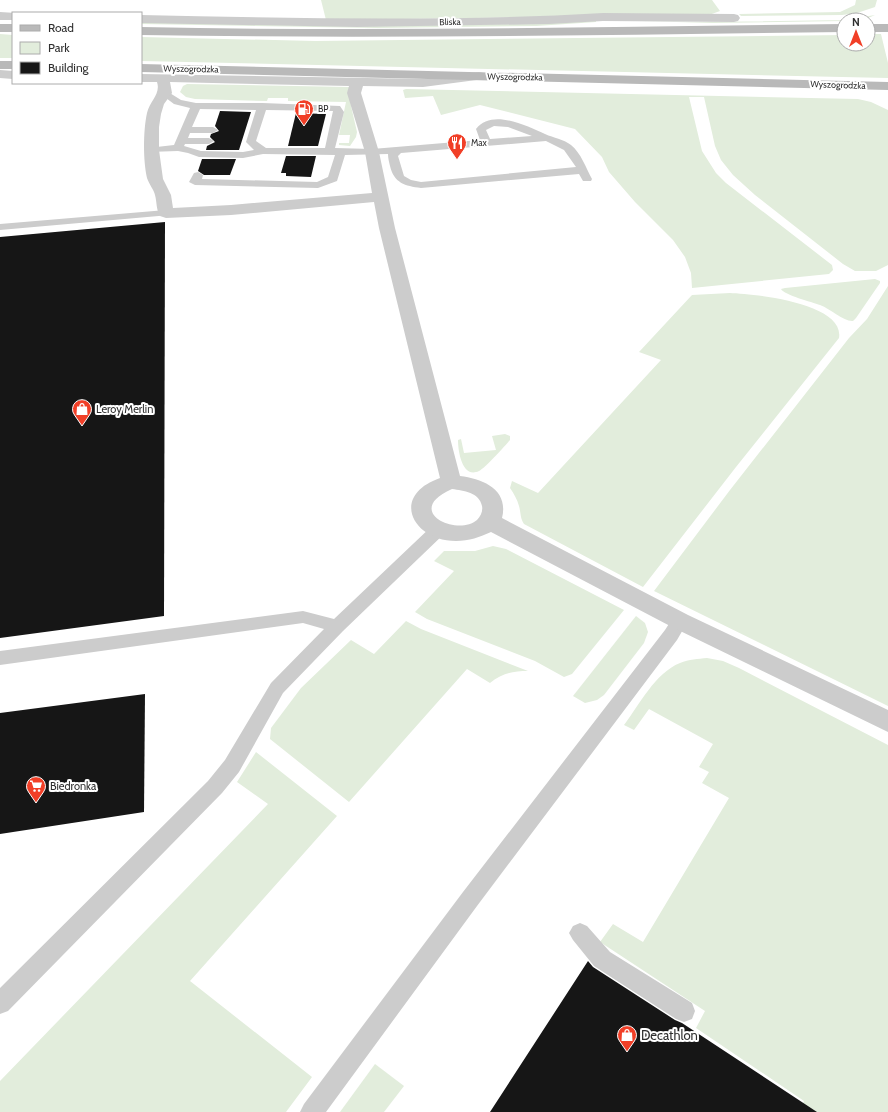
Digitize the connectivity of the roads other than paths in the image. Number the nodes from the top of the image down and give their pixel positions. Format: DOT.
graph roads {
  1 [pos="721,4"];
  2 [pos="0,16"];
  3 [pos="12,16"];
  4 [pos="142,19"];
  5 [pos="0,28"];
  6 [pos="12,28"];
  7 [pos="836,28"];
  8 [pos="876,28"];
  9 [pos="888,28"];
  10 [pos="142,31"];
  11 [pos="0,65"];
  12 [pos="12,65"];
  13 [pos="142,68"];
  14 [pos="0,74"];
  15 [pos="12,74"];
  16 [pos="480,76"];
  17 [pos="142,78"];
  18 [pos="162,78"];
  19 [pos="359,82"];
  20 [pos="888,86"];
  21 [pos="165,93"];
  22 [pos="196,106"];
  23 [pos="262,106"];
  24 [pos="190,119"];
  25 [pos="204,119"];
  26 [pos="244,120"];
  27 [pos="258,120"];
  28 [pos="186,130"];
  29 [pos="213,130"];
  30 [pos="240,131"];
  31 [pos="254,131"];
  32 [pos="546,138"];
  33 [pos="209,142"];
  34 [pos="486,143"];
  35 [pos="180,144"];
  36 [pos="152,150"];
  37 [pos="398,150"];
  38 [pos="263,151"];
  39 [pos="329,152"];
  40 [pos="341,152"];
  41 [pos="372,152"];
  42 [pos="206,154"];
  43 [pos="381,197"];
  44 [pos="166,213"];
  45 [pos="0,227"];
  46 [pos="451,482"];
  47 [pos="489,521"];
  48 [pos="439,529"];
  49 [pos="680,621"];
  50 [pos="337,626"];
  51 [pos="0,658"];
  52 [pos="888,722"];
  53 [pos="580,933"];
  54 [pos="0,1003"];
  55 [pos="684,1010"];
  56 [pos="312,1112"];
  1 -- 4 [label="street, Bliska"];
  2 -- 3 [label="street"];
  5 -- 6 [label="main road"];
  7 -- 10 [label="main road"];
  8 -- 9 [label="main road"];
  11 -- 12 [label="main road"];
  13 -- 16 [label="main road, Wyszogrodzka"];
  14 -- 15 [label="street"];
  16 -- 19 [label="street"];
  16 -- 20 [label="main road, Wyszogrodzka"];
  17 -- 18 [label="street"];
  18 -- 19 [label="street"];
  18 -- 21 [label="street"];
  19 -- 41 [label="street"];
  21 -- 22 [label="lane"];
  21 -- 36 [label="street"];
  22 -- 23 [label="lane"];
  22 -- 24 [label="lane"];
  23 -- 27 [label="lane"];
  23 -- 39 [label="lane"];
  24 -- 25 [label="lane"];
  24 -- 28 [label="lane"];
  26 -- 27 [label="lane"];
  27 -- 31 [label="lane"];
  28 -- 29 [label="lane"];
  28 -- 35 [label="lane"];
  30 -- 31 [label="lane"];
  31 -- 38 [label="lane"];
  32 -- 34 [label="lane"];
  32 -- 34 [label="lane"];
  32 -- 37 [label="lane"];
  33 -- 35 [label="lane"];
  34 -- 37 [label="lane"];
  35 -- 36 [label="lane"];
  35 -- 42 [label="lane"];
  36 -- 44 [label="street"];
  37 -- 41 [label="lane"];
  38 -- 39 [label="lane"];
  38 -- 42 [label="lane"];
  39 -- 40 [label="lane"];
  40 -- 41 [label="lane"];
  40 -- 42 [label="lane"];
  41 -- 43 [label="street"];
  43 -- 44 [label="street"];
  43 -- 46 [label="street"];
  44 -- 45 [label="lane"];
  46 -- 47 [label="street"];
  46 -- 48 [label="street"];
  47 -- 48 [label="street"];
  47 -- 49 [label="street"];
  48 -- 50 [label="lane"];
  49 -- 52 [label="street"];
  49 -- 56 [label="lane"];
  50 -- 51 [label="lane"];
  50 -- 54 [label="lane"];
  53 -- 55 [label="lane"];
}
